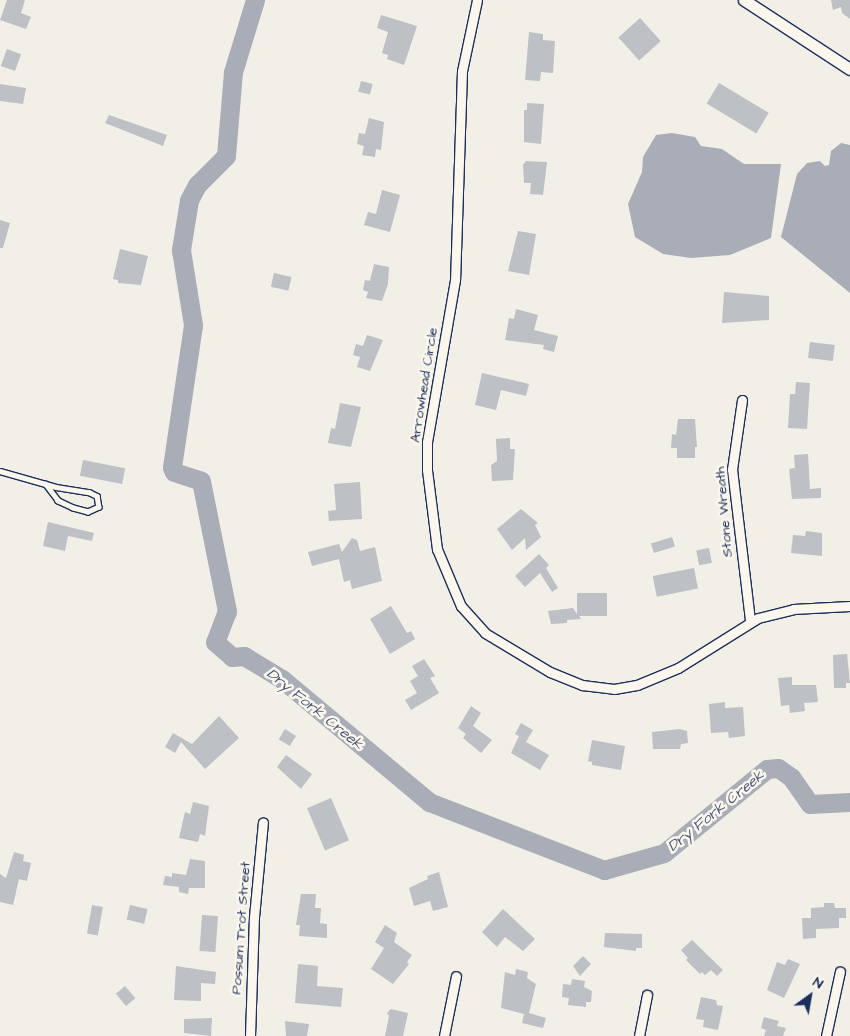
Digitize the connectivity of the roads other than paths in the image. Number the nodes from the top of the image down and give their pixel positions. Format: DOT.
graph roads {
  1 [pos="477,0"];
  2 [pos="744,0"];
  3 [pos="850,68"];
  4 [pos="742,400"];
  5 [pos="0,471"];
  6 [pos="45,484"];
  7 [pos="850,606"];
  8 [pos="750,621"];
  9 [pos="263,822"];
  10 [pos="840,971"];
  11 [pos="456,976"];
  12 [pos="647,995"];
  13 [pos="250,1036"];
  14 [pos="444,1036"];
  15 [pos="639,1036"];
  16 [pos="826,1036"];
  1 -- 8 [label="street, Arrowhead Circle"];
  2 -- 3 [label="main road"];
  4 -- 8 [label="street, Stone Wreath"];
  5 -- 6 [label="lane"];
  6 -- 6 [label="lane"];
  7 -- 8 [label="street, Arrowhead Circle"];
  9 -- 13 [label="street, Possum Trot Street"];
  10 -- 16 [label="street"];
  11 -- 14 [label="street"];
  12 -- 15 [label="street"];
}
